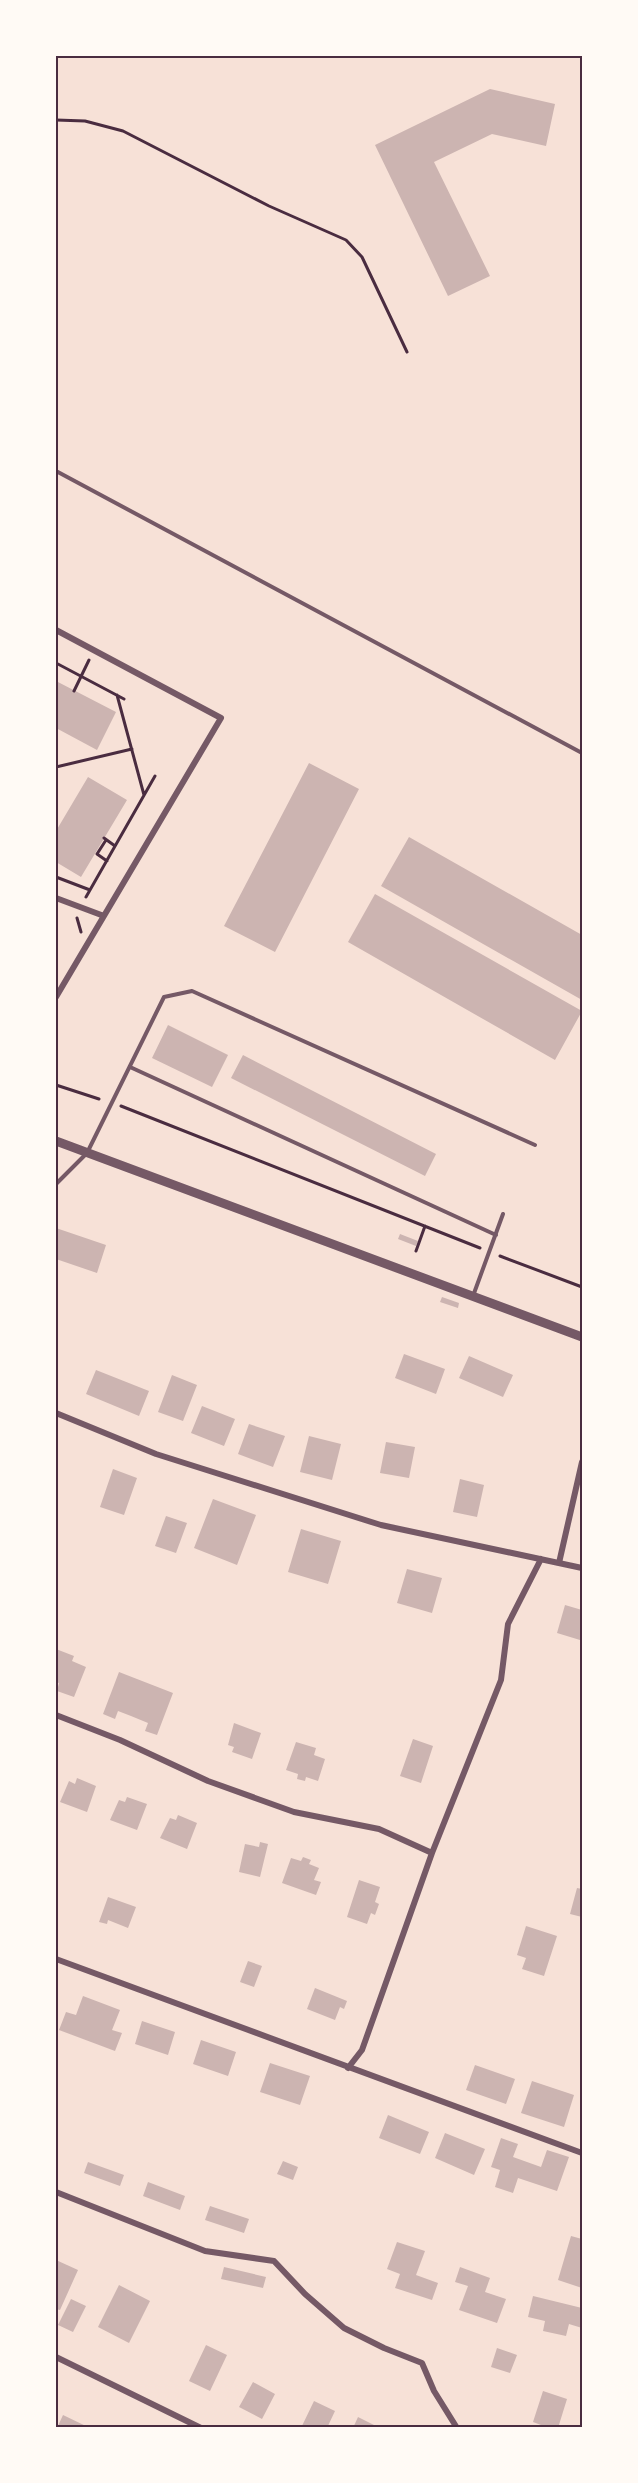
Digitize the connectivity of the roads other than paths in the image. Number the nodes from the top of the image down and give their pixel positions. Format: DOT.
graph roads {
  1 [pos="56,471"];
  2 [pos="56,630"];
  3 [pos="582,753"];
  4 [pos="56,898"];
  5 [pos="104,916"];
  6 [pos="56,997"];
  7 [pos="130,1067"];
  8 [pos="56,1141"];
  9 [pos="535,1145"];
  10 [pos="87,1153"];
  11 [pos="56,1184"];
  12 [pos="503,1214"];
  13 [pos="495,1235"];
  14 [pos="473,1296"];
  15 [pos="582,1337"];
  16 [pos="56,1413"];
  17 [pos="582,1462"];
  18 [pos="541,1559"];
  19 [pos="559,1563"];
  20 [pos="582,1568"];
  21 [pos="56,1715"];
  22 [pos="432,1853"];
  23 [pos="56,1959"];
  24 [pos="348,2068"];
  25 [pos="582,2153"];
  26 [pos="56,2192"];
  27 [pos="56,2357"];
  28 [pos="201,2427"];
  29 [pos="457,2427"];
  1 -- 3 [label="lane"];
  2 -- 5 [label="street"];
  4 -- 5 [label="street"];
  5 -- 6 [label="street"];
  7 -- 9 [label="lane"];
  7 -- 10 [label="lane"];
  7 -- 13 [label="lane"];
  8 -- 10 [label="street"];
  10 -- 11 [label="lane"];
  10 -- 14 [label="street"];
  12 -- 13 [label="lane"];
  13 -- 14 [label="lane"];
  14 -- 15 [label="street"];
  16 -- 18 [label="street"];
  17 -- 19 [label="street"];
  18 -- 19 [label="street"];
  18 -- 22 [label="street"];
  19 -- 20 [label="street"];
  21 -- 22 [label="street"];
  22 -- 24 [label="street"];
  23 -- 24 [label="street"];
  24 -- 25 [label="street"];
  26 -- 29 [label="street"];
  27 -- 28 [label="street"];
}
